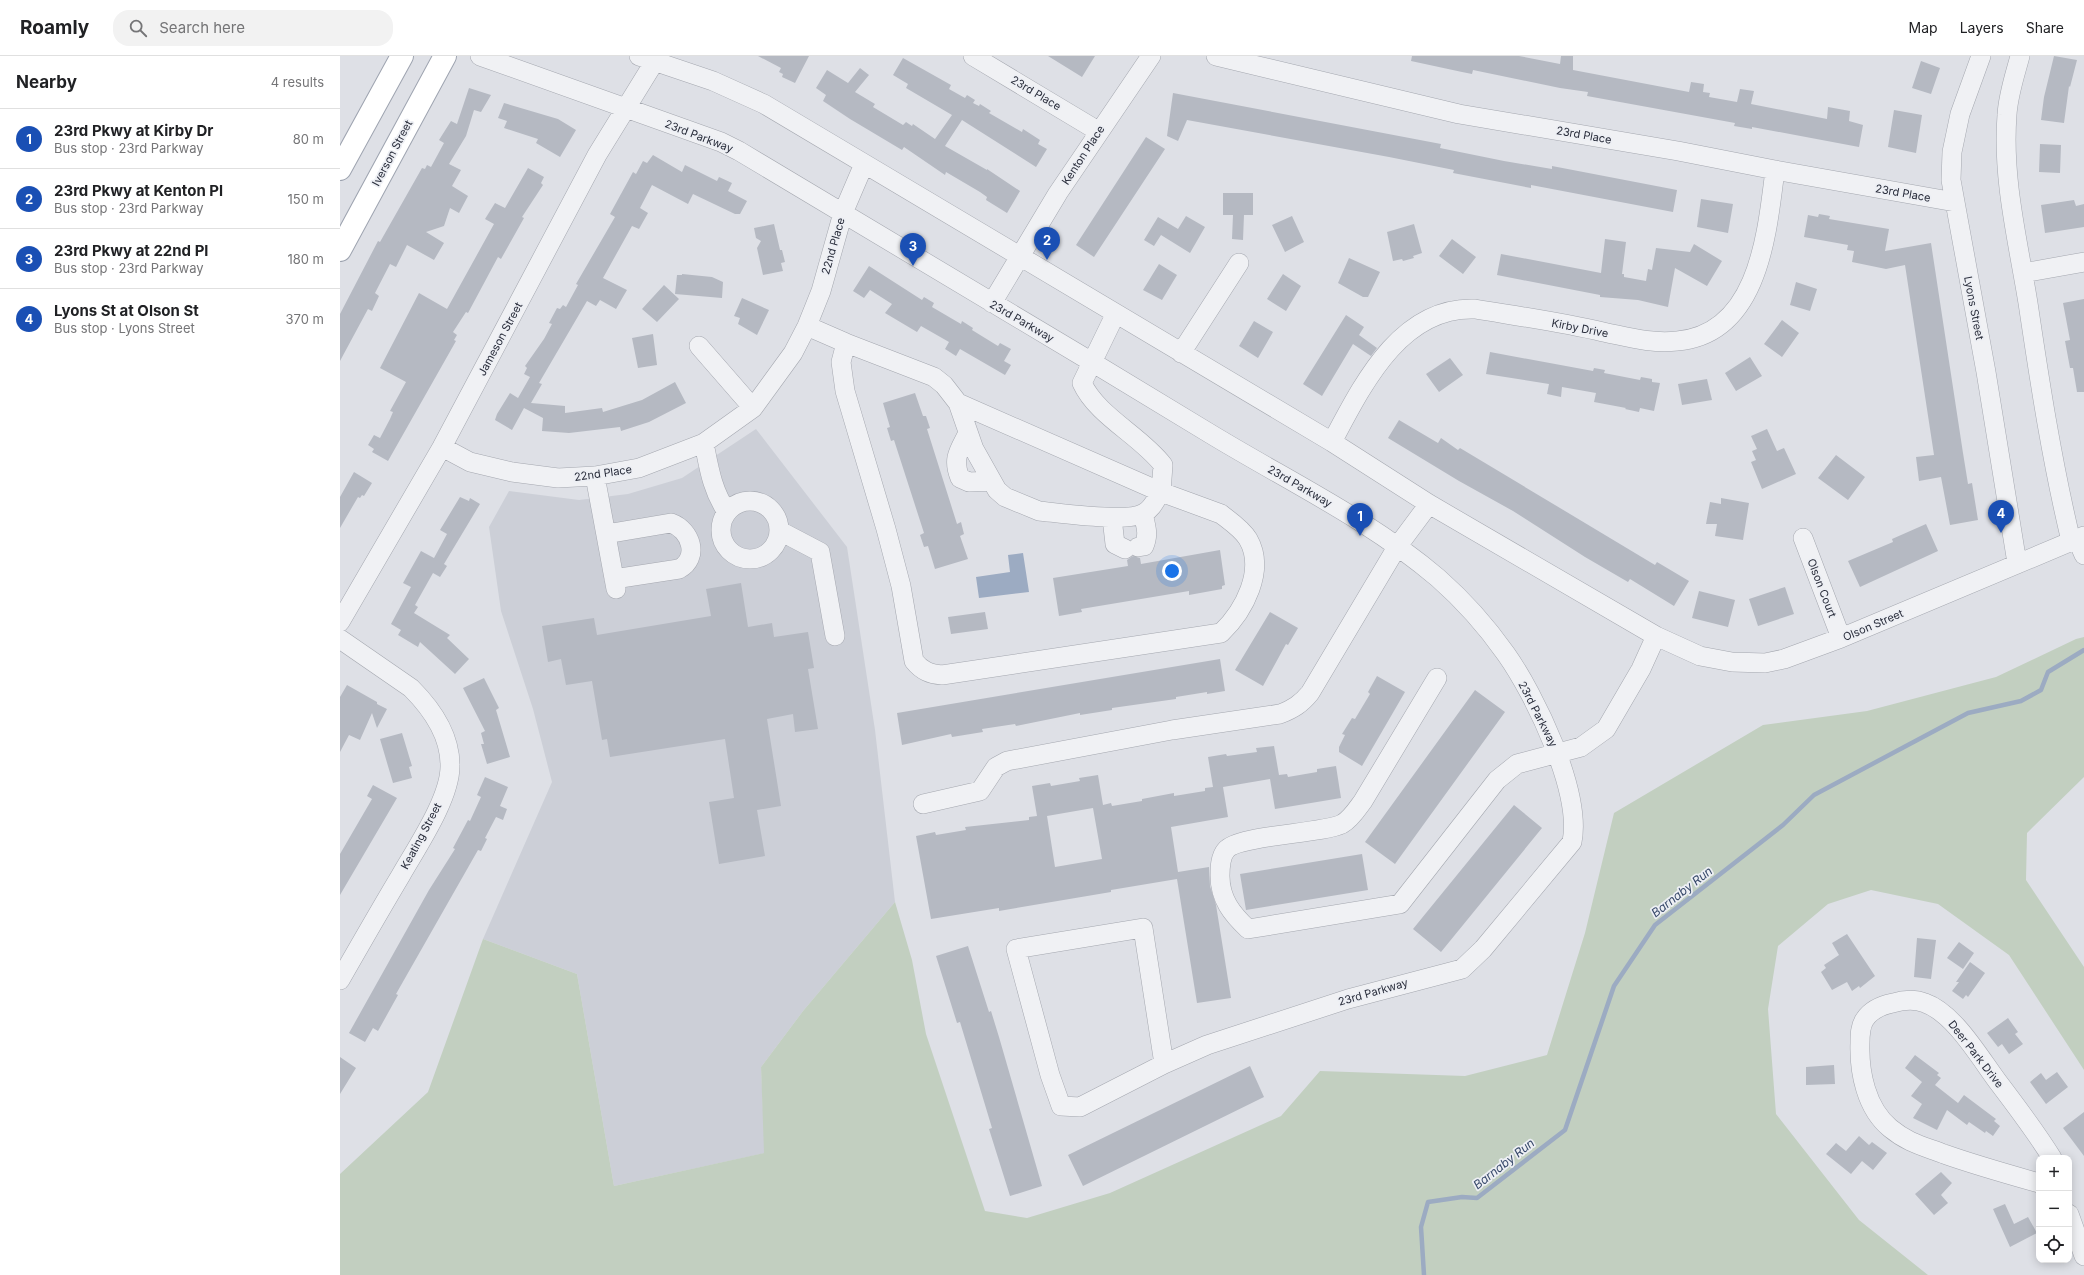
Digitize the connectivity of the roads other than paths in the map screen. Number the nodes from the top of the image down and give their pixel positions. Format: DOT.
graph roads {
  1 [pos="402,56"];
  2 [pos="445,56"];
  3 [pos="480,56"];
  4 [pos="973,56"];
  5 [pos="1151,56"];
  6 [pos="1216,56"];
  7 [pos="1981,56"];
  8 [pos="2020,56"];
  9 [pos="651,58"];
  10 [pos="625,109"];
  11 [pos="1098,131"];
  12 [pos="864,164"];
  13 [pos="340,169"];
  14 [pos="1775,170"];
  15 [pos="1955,202"];
  16 [pos="843,213"];
  17 [pos="340,250"];
  18 [pos="1020,257"];
  19 [pos="2084,262"];
  20 [pos="1239,263"];
  21 [pos="2023,273"];
  22 [pos="992,303"];
  23 [pos="1116,315"];
  24 [pos="808,326"];
  25 [pos="846,343"];
  26 [pos="699,346"];
  27 [pos="1181,354"];
  28 [pos="1091,361"];
  29 [pos="958,403"];
  30 [pos="753,408"];
  31 [pos="968,433"];
  32 [pos="1332,442"];
  33 [pos="704,443"];
  34 [pos="442,447"];
  35 [pos="595,476"];
  36 [pos="992,481"];
  37 [pos="1161,492"];
  38 [pos="1428,504"];
  39 [pos="727,512"];
  40 [pos="1143,514"];
  41 [pos="1112,518"];
  42 [pos="780,531"];
  43 [pos="606,534"];
  44 [pos="1803,538"];
  45 [pos="2079,543"];
  46 [pos="1397,547"];
  47 [pos="2017,564"];
  48 [pos="340,622"];
  49 [pos="834,636"];
  50 [pos="1656,636"];
  51 [pos="340,638"];
  52 [pos="1841,638"];
  53 [pos="1437,678"];
  54 [pos="1557,753"];
  55 [pos="922,804"];
  56 [pos="340,980"];
  57 [pos="1164,1064"];
  58 [pos="2050,1155"];
  59 [pos="2036,1182"];
  60 [pos="2072,1222"];
  61 [pos="2084,1256"];
  1 -- 13 [label="main road"];
  2 -- 17 [label="main road, Iverson Street"];
  3 -- 10 [label="street, 23rd Parkway"];
  4 -- 11 [label="street, 23rd Place"];
  5 -- 11 [label="street, Kenton Place"];
  6 -- 14 [label="street, 23rd Place"];
  7 -- 15 [label="street, Lyons Street"];
  8 -- 21 [label="street"];
  9 -- 10 [label="street, Jameson Street"];
  9 -- 12 [label="street"];
  10 -- 16 [label="street, 23rd Parkway"];
  10 -- 34 [label="street, Jameson Street"];
  11 -- 18 [label="street, Kenton Place"];
  12 -- 16 [label="street, 22nd Place"];
  12 -- 18 [label="street"];
  14 -- 15 [label="street, 23rd Place"];
  14 -- 32 [label="street, Kirby Drive"];
  15 -- 47 [label="street, Lyons Street"];
  16 -- 22 [label="street, 23rd Parkway"];
  16 -- 24 [label="street, 22nd Place"];
  18 -- 22 [label="street, Kenton Place"];
  18 -- 23 [label="street"];
  19 -- 21 [label="street"];
  20 -- 27 [label="street"];
  21 -- 45 [label="street"];
  22 -- 28 [label="street, 23rd Parkway"];
  23 -- 27 [label="street"];
  23 -- 28 [label="street"];
  24 -- 25 [label="street"];
  24 -- 30 [label="street, 22nd Place"];
  25 -- 29 [label="street"];
  25 -- 37 [label="street"];
  26 -- 30 [label="street"];
  27 -- 32 [label="street"];
  28 -- 37 [label="street"];
  28 -- 46 [label="street, 23rd Parkway"];
  29 -- 31 [label="street"];
  29 -- 37 [label="street"];
  30 -- 33 [label="street, 22nd Place"];
  31 -- 36 [label="street"];
  31 -- 36 [label="street"];
  32 -- 38 [label="street"];
  33 -- 35 [label="street, 22nd Place"];
  33 -- 39 [label="street"];
  34 -- 35 [label="street, 22nd Place"];
  34 -- 48 [label="street, Jameson Street"];
  35 -- 43 [label="street"];
  36 -- 41 [label="street"];
  37 -- 40 [label="street"];
  38 -- 46 [label="street"];
  38 -- 50 [label="street"];
  39 -- 42 [label="street"];
  39 -- 42 [label="street"];
  40 -- 41 [label="street"];
  40 -- 41 [label="street"];
  42 -- 49 [label="street"];
  43 -- 43 [label="street"];
  44 -- 52 [label="street, Olson Court"];
  45 -- 47 [label="street, Olson Street"];
  46 -- 54 [label="street, 23rd Parkway"];
  46 -- 55 [label="street"];
  47 -- 52 [label="street, Olson Street"];
  50 -- 52 [label="street, Olson Street"];
  50 -- 54 [label="street"];
  51 -- 56 [label="street, Keating Street"];
  53 -- 54 [label="street"];
  54 -- 57 [label="street, 23rd Parkway"];
  57 -- 57 [label="street, 23rd Parkway"];
  58 -- 59 [label="street, Deer Park Drive"];
  60 -- 61 [label="street"];
}
